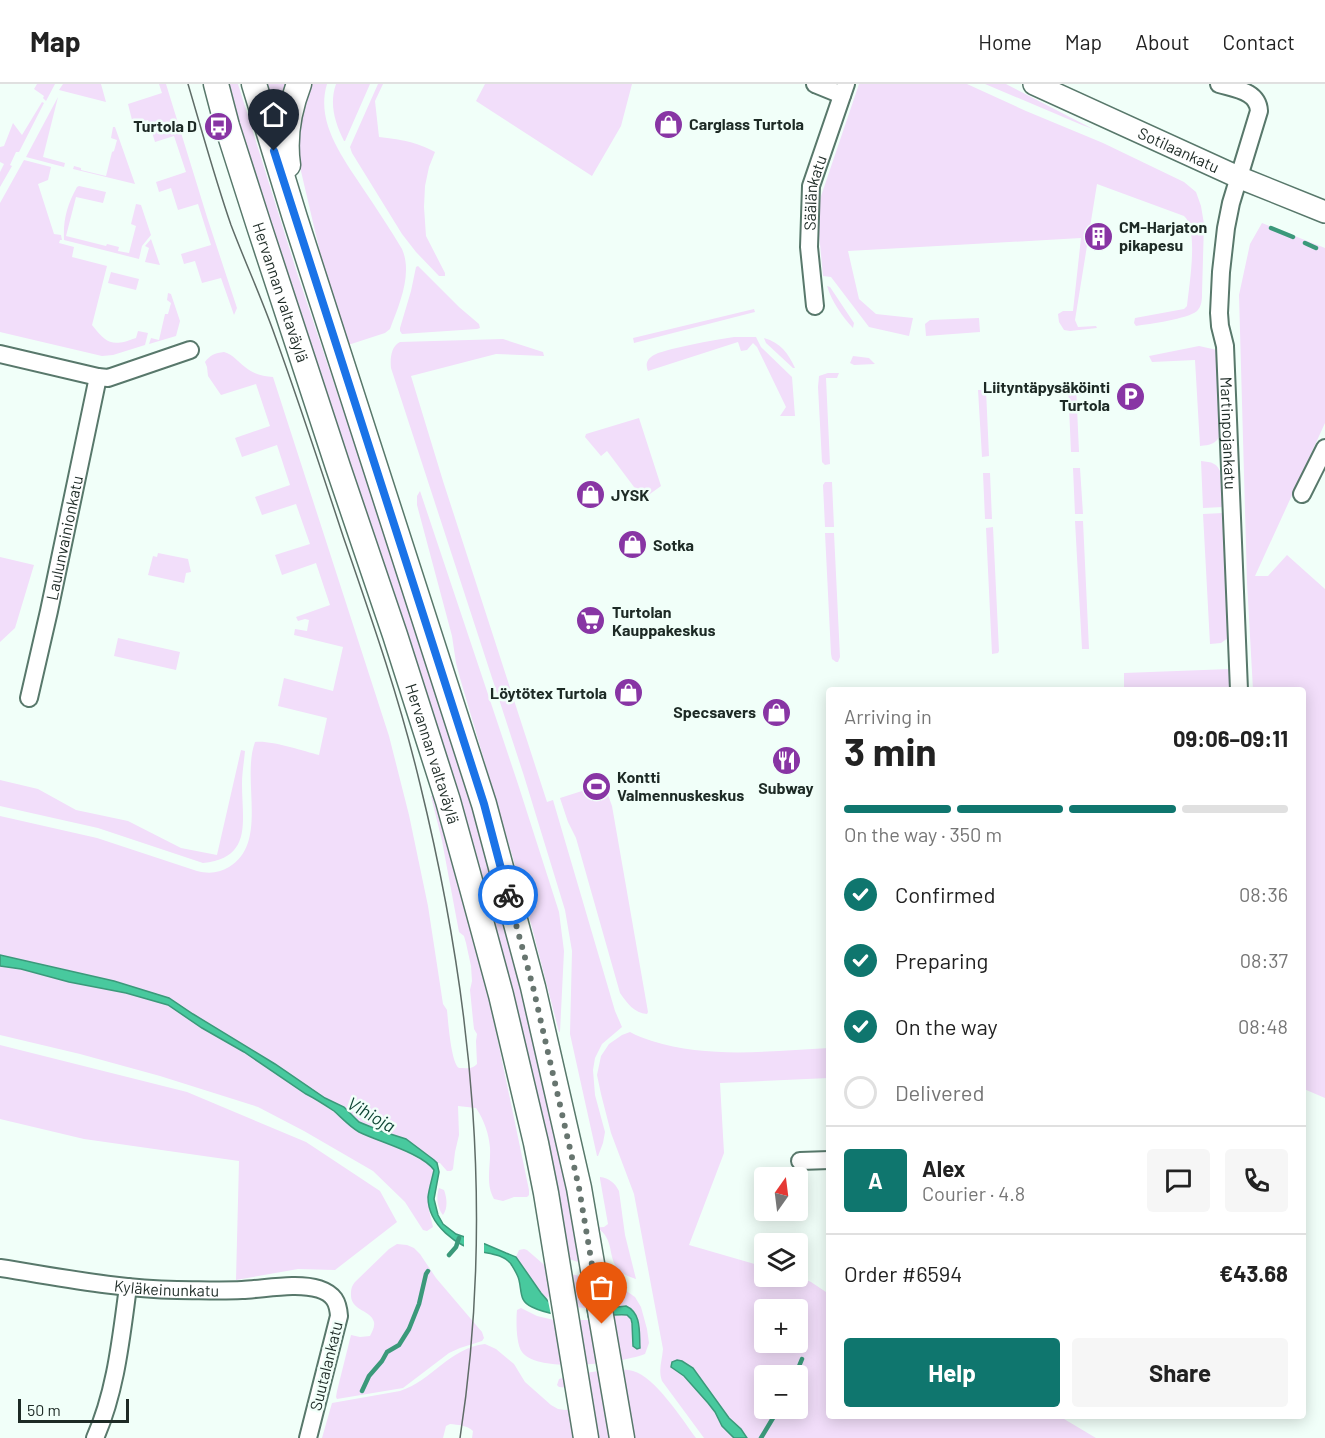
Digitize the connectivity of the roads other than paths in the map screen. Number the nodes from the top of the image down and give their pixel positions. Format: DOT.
graph roads {
  1 [pos="216,84"];
  2 [pos="254,84"];
  3 [pos="299,84"];
  4 [pos="815,84"];
  5 [pos="1034,84"];
  6 [pos="1219,84"];
  7 [pos="844,90"];
  8 [pos="1238,177"];
  9 [pos="1325,212"];
  10 [pos="295,218"];
  11 [pos="815,306"];
  12 [pos="190,350"];
  13 [pos="0,354"];
  14 [pos="98,377"];
  15 [pos="1325,448"];
  16 [pos="1302,495"];
  17 [pos="1239,687"];
  18 [pos="29,698"];
  19 [pos="826,1160"];
  20 [pos="800,1161"];
  21 [pos="0,1268"];
  22 [pos="128,1287"];
  23 [pos="332,1296"];
  24 [pos="95,1438"];
  25 [pos="308,1438"];
  26 [pos="586,1438"];
  27 [pos="622,1438"];
  1 -- 26 [label="highway, Hervannan valtaväylä"];
  2 -- 10 [label="highway, Hervannan valtaväylä"];
  3 -- 10 [label="highway"];
  4 -- 7 [label="street"];
  5 -- 8 [label="main road, Sotilaankatu"];
  6 -- 8 [label="street, Martinpojankatu"];
  7 -- 11 [label="street, Säälänkatu"];
  8 -- 9 [label="main road, Sotilaankatu"];
  8 -- 17 [label="street, Martinpojankatu"];
  10 -- 27 [label="highway, Hervannan valtaväylä"];
  12 -- 14 [label="street"];
  13 -- 14 [label="street"];
  14 -- 18 [label="street, Laulunvainionkatu"];
  15 -- 16 [label="street"];
  19 -- 20 [label="street"];
  21 -- 22 [label="street, Kyläkeinunkatu"];
  22 -- 23 [label="street, Kyläkeinunkatu"];
  22 -- 24 [label="street"];
  23 -- 25 [label="street, Suutalankatu"];
}
